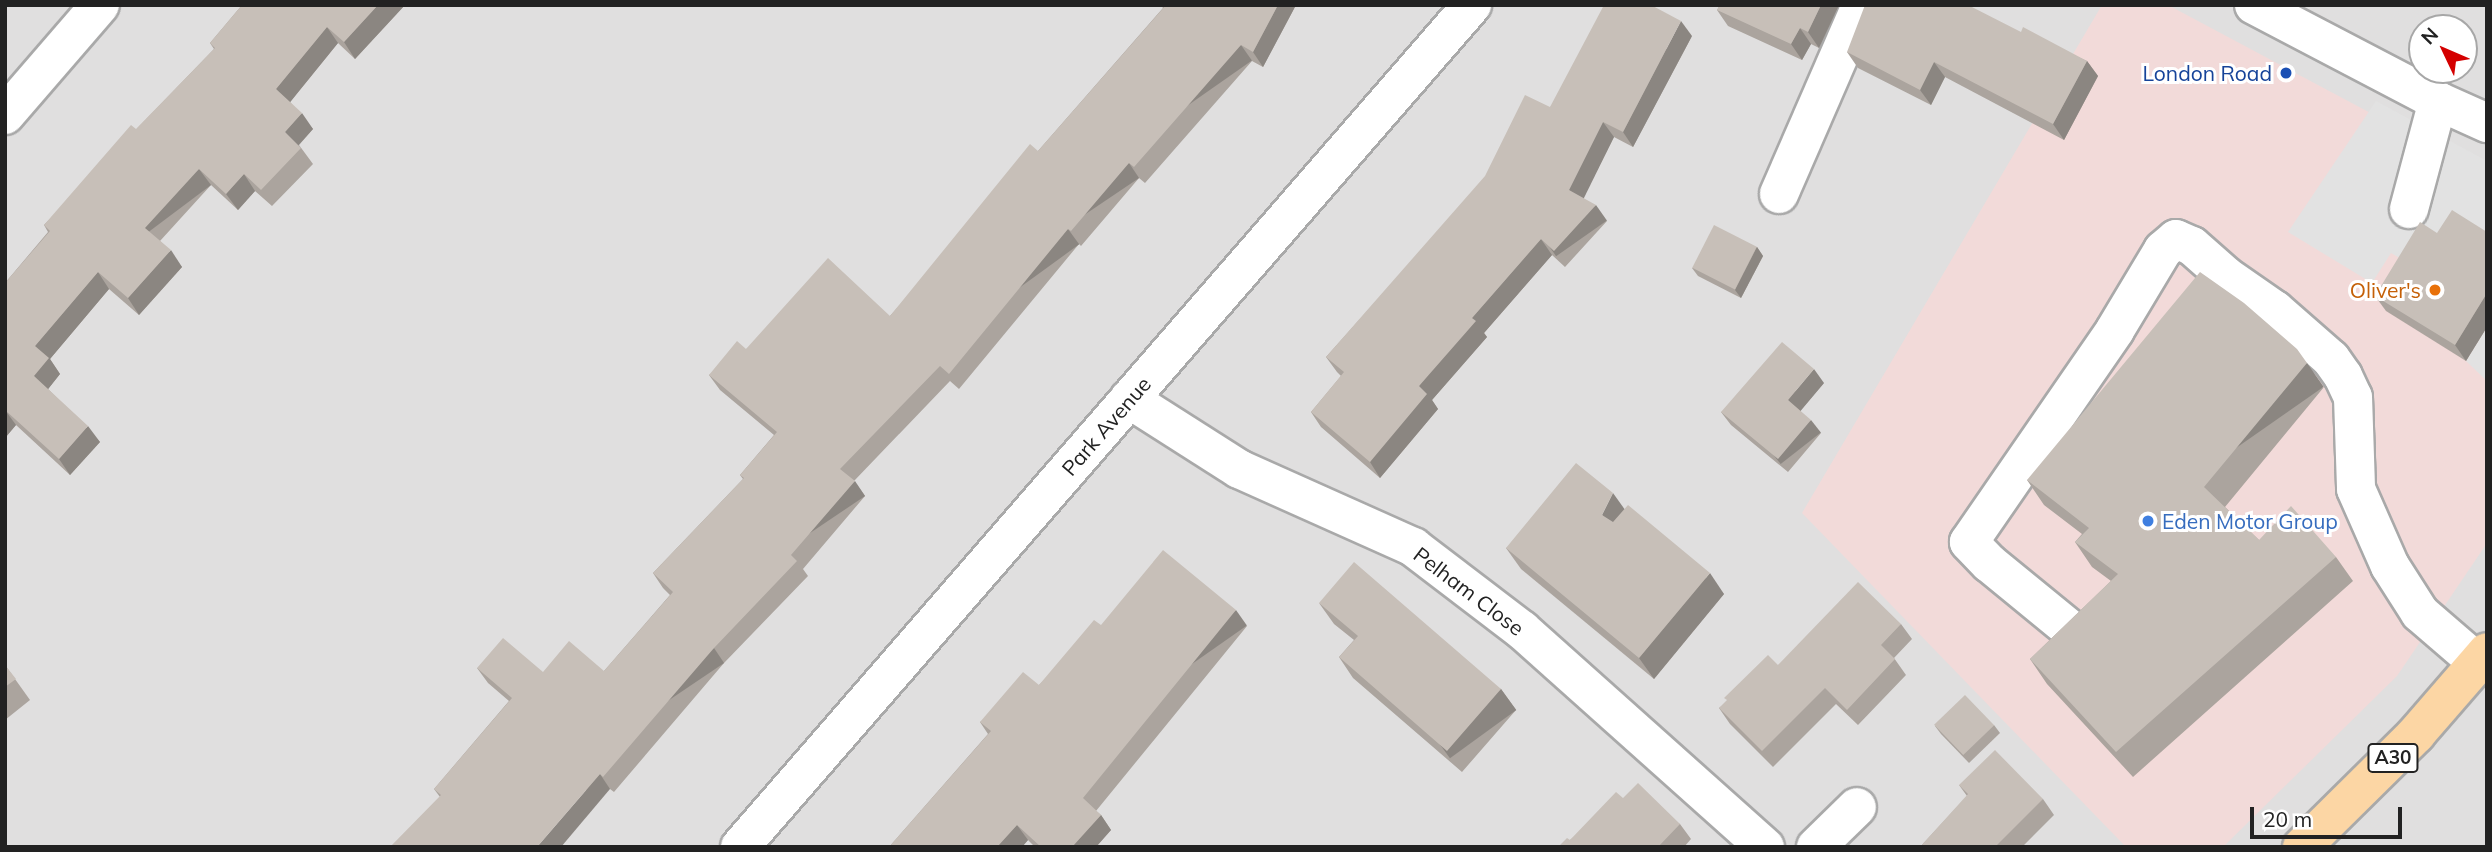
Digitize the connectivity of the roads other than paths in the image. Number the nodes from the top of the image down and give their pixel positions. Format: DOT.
graph roads {
  1 [pos="100,5"];
  2 [pos="1472,5"];
  3 [pos="1861,5"];
  4 [pos="2254,5"];
  5 [pos="2438,101"];
  6 [pos="5,114"];
  7 [pos="2487,123"];
  8 [pos="1779,194"];
  9 [pos="2409,209"];
  10 [pos="1129,399"];
  11 [pos="2071,630"];
  12 [pos="2482,658"];
  13 [pos="1857,807"];
  14 [pos="740,847"];
  15 [pos="1765,847"];
  16 [pos="1816,847"];
  17 [pos="2302,847"];
  1 -- 6 [label="street"];
  2 -- 10 [label="street, Park Avenue"];
  3 -- 8 [label="street"];
  4 -- 5 [label="street"];
  5 -- 7 [label="street"];
  5 -- 9 [label="street"];
  10 -- 14 [label="street, Park Avenue"];
  10 -- 15 [label="street, Pelham Close"];
  11 -- 12 [label="street"];
  12 -- 17 [label="main road, A30"];
  13 -- 16 [label="street"];
}
